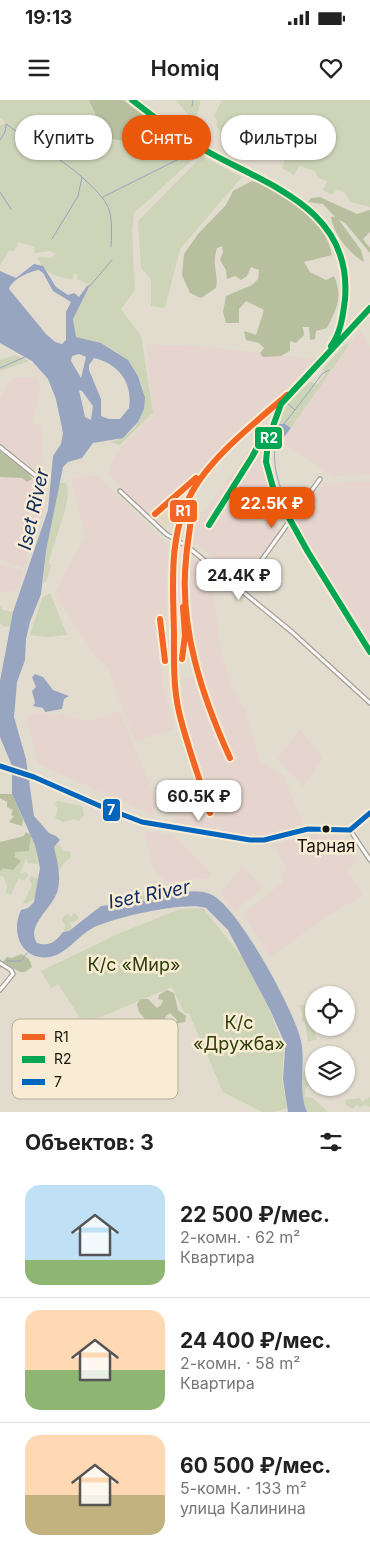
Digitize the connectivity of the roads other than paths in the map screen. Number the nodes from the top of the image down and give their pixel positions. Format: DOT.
graph roads {
  1 [pos="0,447"];
  2 [pos="36,476"];
  3 [pos="320,479"];
  4 [pos="120,491"];
  5 [pos="240,590"];
  6 [pos="370,703"];
  7 [pos="0,766"];
  8 [pos="370,813"];
  9 [pos="350,830"];
  10 [pos="370,860"];
  11 [pos="0,963"];
  12 [pos="0,990"];
  1 -- 2 [label="street"];
  3 -- 5 [label="street"];
  4 -- 5 [label="street"];
  5 -- 6 [label="street"];
  7 -- 9 [label="main road"];
  8 -- 9 [label="main road"];
  9 -- 10 [label="street"];
  11 -- 12 [label="street"];
}
